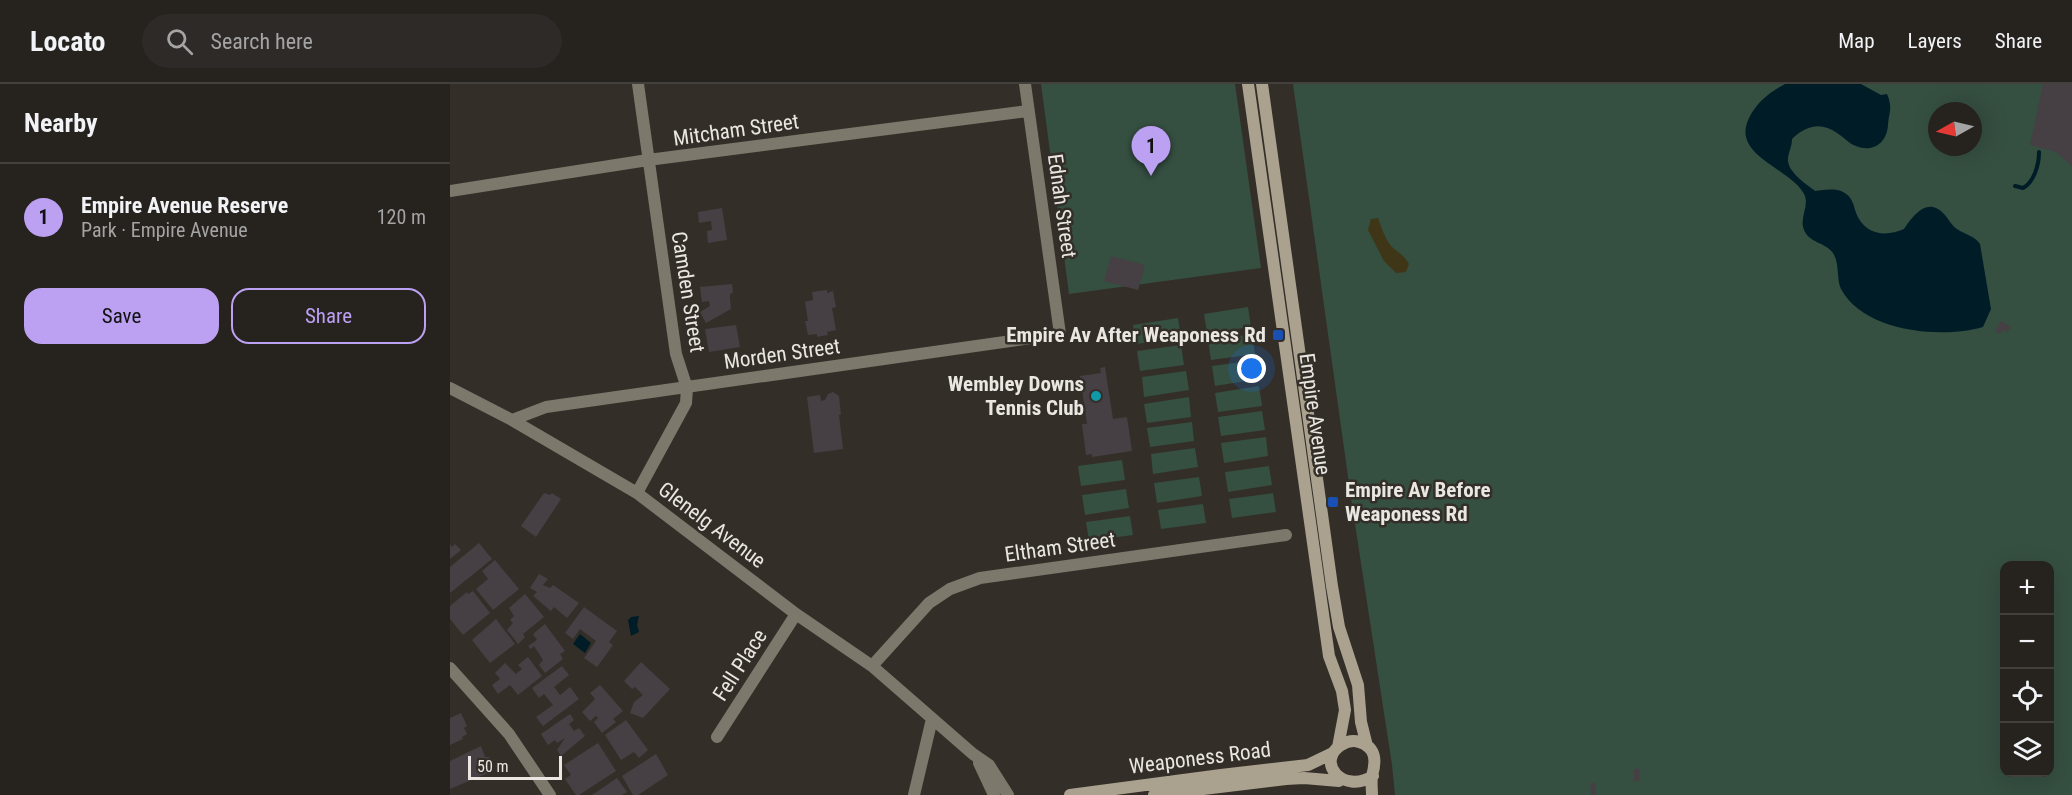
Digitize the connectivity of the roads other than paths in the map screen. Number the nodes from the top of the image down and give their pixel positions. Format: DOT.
graph roads {
  1 [pos="638,84"];
  2 [pos="1025,84"];
  3 [pos="1248,84"];
  4 [pos="1262,84"];
  5 [pos="1028,111"];
  6 [pos="648,160"];
  7 [pos="450,191"];
  8 [pos="1060,334"];
  9 [pos="687,388"];
  10 [pos="451,390"];
  11 [pos="512,420"];
  12 [pos="637,493"];
  13 [pos="1286,535"];
  14 [pos="796,614"];
  15 [pos="872,666"];
  16 [pos="450,668"];
  17 [pos="932,719"];
  18 [pos="717,737"];
  19 [pos="1367,746"];
  20 [pos="1336,750"];
  21 [pos="973,754"];
  22 [pos="1372,776"];
  23 [pos="1344,787"];
  24 [pos="1085,794"];
  25 [pos="550,795"];
  26 [pos="914,795"];
  27 [pos="994,795"];
  28 [pos="1008,795"];
  29 [pos="1070,795"];
  30 [pos="1154,795"];
  31 [pos="1372,795"];
  1 -- 6 [label="street, Camden Street"];
  2 -- 5 [label="street, Ednah Street"];
  3 -- 20 [label="main road, Empire Avenue"];
  4 -- 19 [label="main road, Empire Avenue"];
  5 -- 6 [label="street, Mitcham Street"];
  5 -- 8 [label="street, Ednah Street"];
  6 -- 7 [label="street, Mitcham Street"];
  6 -- 9 [label="street, Camden Street"];
  8 -- 9 [label="street, Morden Street"];
  9 -- 11 [label="street, Morden Street"];
  9 -- 12 [label="street"];
  10 -- 11 [label="street, Glenelg Avenue"];
  11 -- 12 [label="street, Glenelg Avenue"];
  12 -- 14 [label="street, Glenelg Avenue"];
  13 -- 15 [label="street, Eltham Street"];
  14 -- 15 [label="street, Glenelg Avenue"];
  14 -- 18 [label="street, Fell Place"];
  15 -- 17 [label="street, Glenelg Avenue"];
  16 -- 25 [label="street"];
  17 -- 21 [label="street, Glenelg Avenue"];
  17 -- 26 [label="street"];
  19 -- 20 [label="main road"];
  19 -- 22 [label="main road, Empire Avenue"];
  20 -- 23 [label="main road, Empire Avenue"];
  20 -- 24 [label="main road, Weaponess Road"];
  21 -- 27 [label="street, Glenelg Avenue"];
  21 -- 28 [label="street, Glenelg Avenue"];
  22 -- 23 [label="main road"];
  22 -- 31 [label="main road, Empire Avenue"];
  23 -- 30 [label="main road, Weaponess Road"];
  24 -- 29 [label="main road, Weaponess Road"];
}
